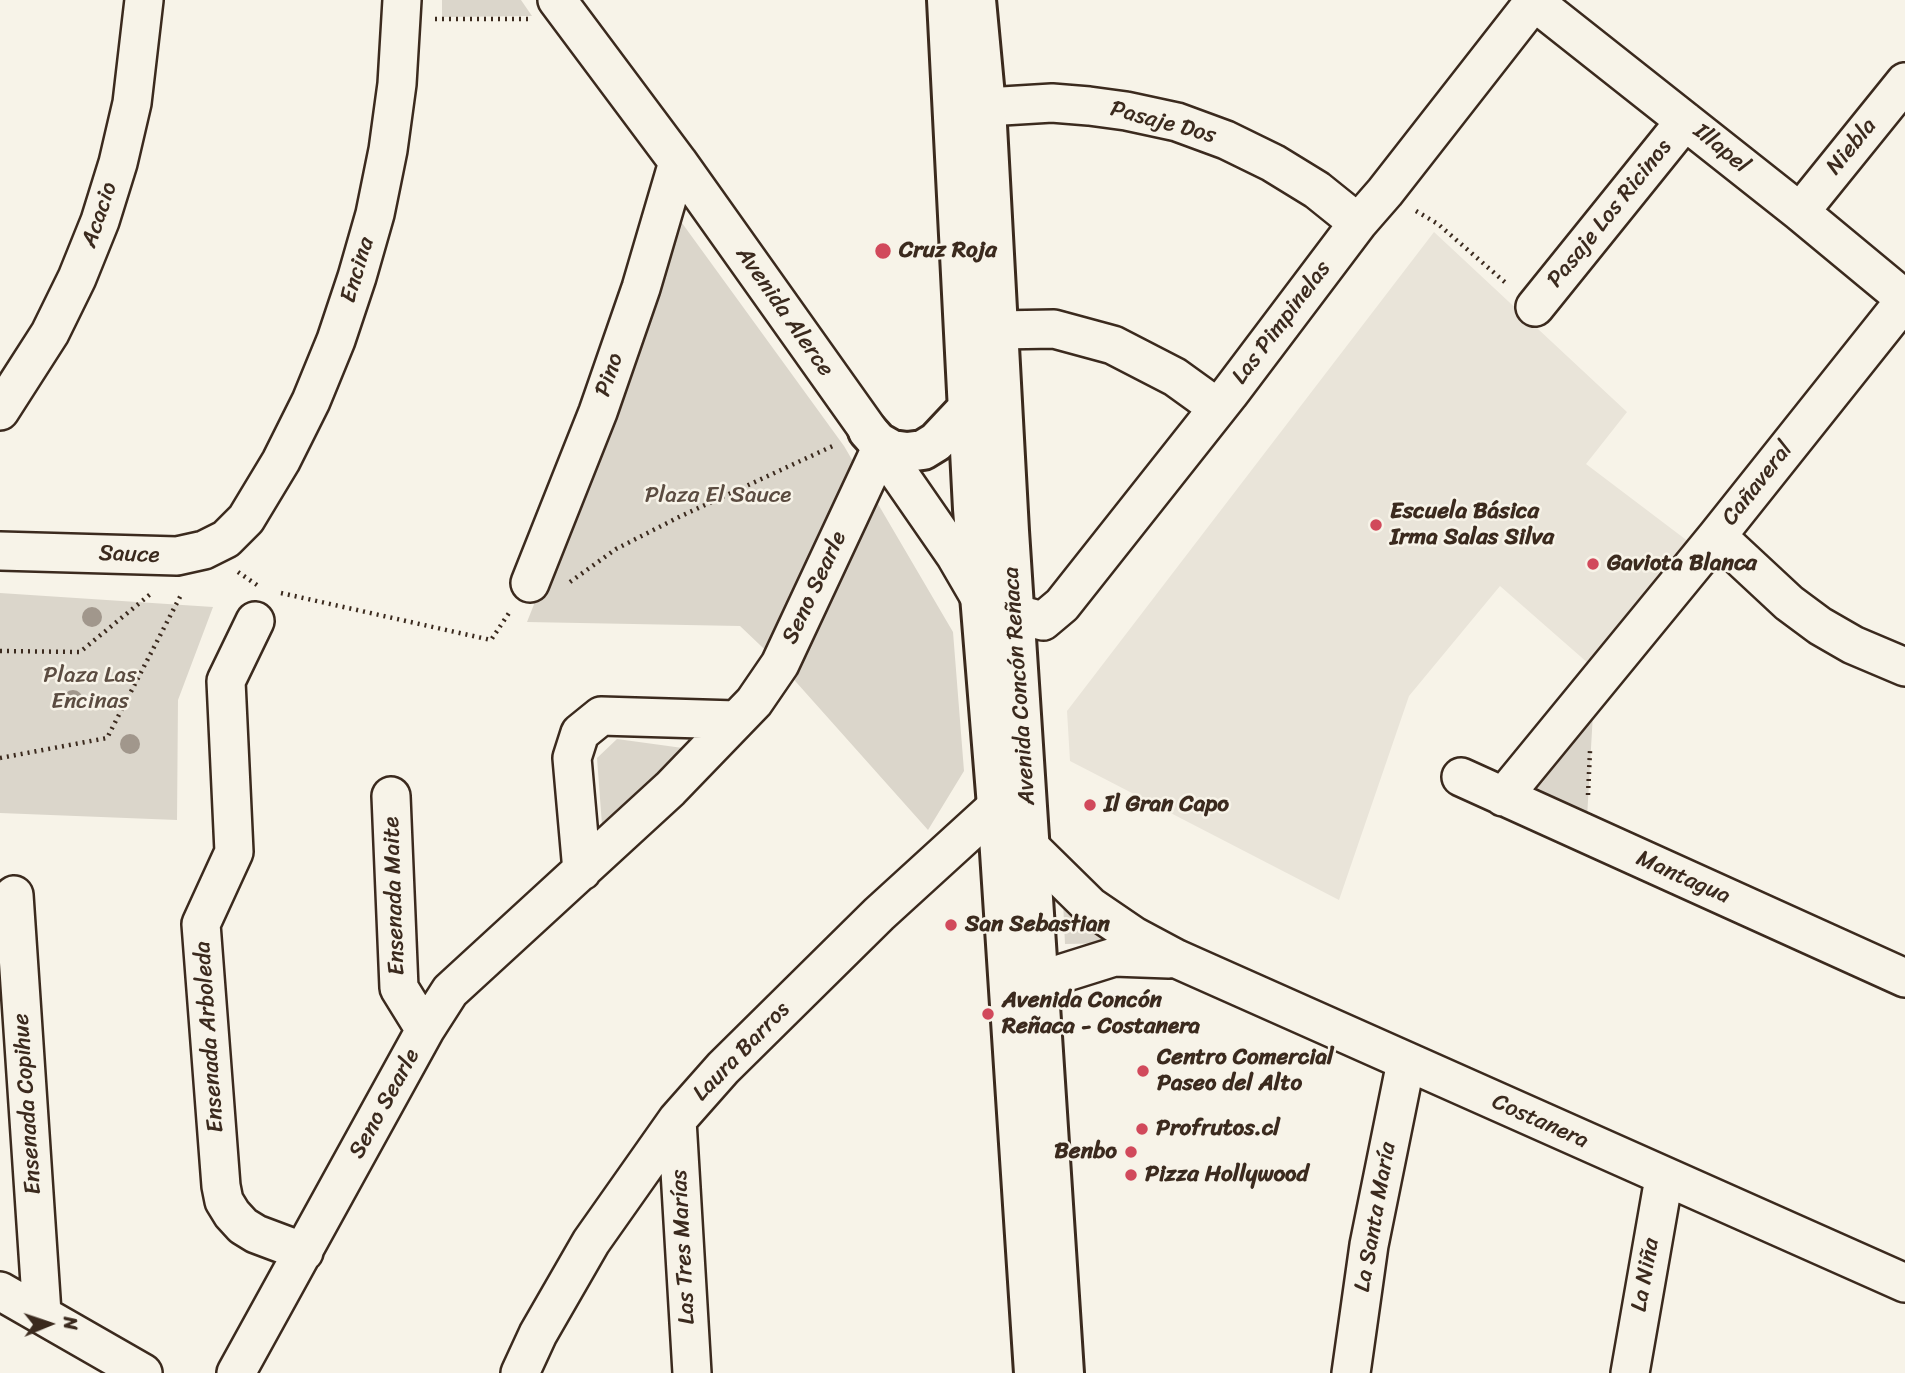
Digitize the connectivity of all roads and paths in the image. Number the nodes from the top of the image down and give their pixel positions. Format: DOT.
graph roads {
  1 [pos="144,0"];
  2 [pos="947,0"];
  3 [pos="976,0"];
  4 [pos="1534,0"];
  5 [pos="401,9"];
  6 [pos="564,9"];
  7 [pos="1900,97"];
  8 [pos="986,107"];
  9 [pos="1685,121"];
  10 [pos="678,162"];
  11 [pos="1385,192"];
  12 [pos="1800,212"];
  13 [pos="1358,223"];
  14 [pos="1905,299"];
  15 [pos="1535,307"];
  16 [pos="999,330"];
  17 [pos="1218,408"];
  18 [pos="967,409"];
  19 [pos="0,411"];
  20 [pos="874,439"];
  21 [pos="820,451"];
  22 [pos="246,519"];
  23 [pos="1717,536"];
  24 [pos="0,551"];
  25 [pos="204,551"];
  26 [pos="530,583"];
  27 [pos="277,592"];
  28 [pos="980,598"];
  29 [pos="260,605"];
  30 [pos="1016,614"];
  31 [pos="0,651"];
  32 [pos="1905,667"];
  33 [pos="1593,687"];
  34 [pos="736,720"];
  35 [pos="0,758"];
  36 [pos="1461,777"];
  37 [pos="1026,781"];
  38 [pos="391,796"];
  39 [pos="1503,797"];
  40 [pos="997,806"];
  41 [pos="1586,835"];
  42 [pos="1031,848"];
  43 [pos="582,872"];
  44 [pos="14,895"];
  45 [pos="1177,959"];
  46 [pos="1905,978"];
  47 [pos="1040,987"];
  48 [pos="425,1030"];
  49 [pos="1406,1062"];
  50 [pos="677,1120"];
  51 [pos="1664,1178"];
  52 [pos="304,1252"];
  53 [pos="1905,1283"];
  54 [pos="0,1291"];
  55 [pos="41,1313"];
  56 [pos="0,1318"];
  57 [pos="92,1373"];
  58 [pos="143,1373"];
  59 [pos="236,1373"];
  60 [pos="520,1373"];
  61 [pos="692,1373"];
  62 [pos="1034,1373"];
  63 [pos="1064,1373"];
  64 [pos="1351,1373"];
  65 [pos="1630,1373"];
  1 -- 19 [label="street, Acacio"];
  2 -- 18 [label="main road, Avenida Concón Reñaca"];
  3 -- 8 [label="main road, Avenida Concón Reñaca"];
  4 -- 9 [label="street, Illapel"];
  4 -- 11 [label="street, Las Pimpinelas"];
  5 -- 6 [label="path"];
  5 -- 22 [label="street, Encina"];
  6 -- 10 [label="street, Avenida Alerce"];
  7 -- 12 [label="street, Niebla"];
  8 -- 13 [label="street, Pasaje Dos"];
  8 -- 16 [label="main road, Avenida Concón Reñaca"];
  9 -- 12 [label="street, Illapel"];
  9 -- 15 [label="street, Pasaje Los Ricinos"];
  10 -- 20 [label="street, Avenida Alerce"];
  10 -- 26 [label="street, Pino"];
  11 -- 13 [label="street, Las Pimpinelas"];
  11 -- 15 [label="path"];
  12 -- 14 [label="street, Illapel"];
  13 -- 17 [label="street, Las Pimpinelas"];
  14 -- 23 [label="street, Cañaveral"];
  16 -- 17 [label="street"];
  16 -- 30 [label="main road, Avenida Concón Reñaca"];
  17 -- 30 [label="street, Las Pimpinelas"];
  18 -- 20 [label="main road"];
  18 -- 28 [label="main road, Avenida Concón Reñaca"];
  20 -- 28 [label="street, Avenida Alerce"];
  20 -- 34 [label="street, Seno Searle"];
  21 -- 26 [label="path"];
  22 -- 25 [label="street, Sauce"];
  23 -- 32 [label="street"];
  23 -- 33 [label="street, Cañaveral"];
  24 -- 25 [label="street, Sauce"];
  25 -- 29 [label="path"];
  25 -- 31 [label="path"];
  25 -- 35 [label="path"];
  26 -- 27 [label="path"];
  28 -- 30 [label="street"];
  28 -- 40 [label="main road, Avenida Concón Reñaca"];
  29 -- 52 [label="street, Ensenada Arboleda"];
  30 -- 37 [label="main road, Avenida Concón Reñaca"];
  33 -- 39 [label="street, Cañaveral"];
  33 -- 41 [label="path"];
  34 -- 43 [label="street, Seno Searle"];
  34 -- 43 [label="street"];
  36 -- 39 [label="street, Mantagua"];
  37 -- 40 [label="street, Laura Barros"];
  37 -- 42 [label="main road, Avenida Concón Reñaca"];
  38 -- 48 [label="street, Ensenada Maite"];
  39 -- 41 [label="street, Mantagua"];
  40 -- 50 [label="street, Laura Barros"];
  40 -- 62 [label="main road, Avenida Concón Reñaca"];
  41 -- 46 [label="street, Mantagua"];
  42 -- 45 [label="street, Costanera"];
  42 -- 47 [label="main road, Avenida Concón Reñaca"];
  43 -- 48 [label="street, Seno Searle"];
  44 -- 55 [label="street, Ensenada Copihue"];
  45 -- 47 [label="street, Costanera"];
  45 -- 49 [label="street, Costanera"];
  47 -- 63 [label="main road, Avenida Concón Reñaca"];
  48 -- 52 [label="street, Seno Searle"];
  49 -- 51 [label="street, Costanera"];
  49 -- 64 [label="street, La Santa María"];
  50 -- 60 [label="street, Laura Barros"];
  50 -- 61 [label="street, Las Tres Marías"];
  51 -- 53 [label="street, Costanera"];
  51 -- 65 [label="street, La Niña"];
  52 -- 59 [label="street, Seno Searle"];
  54 -- 55 [label="street"];
  55 -- 58 [label="street"];
  56 -- 57 [label="street"];
}
